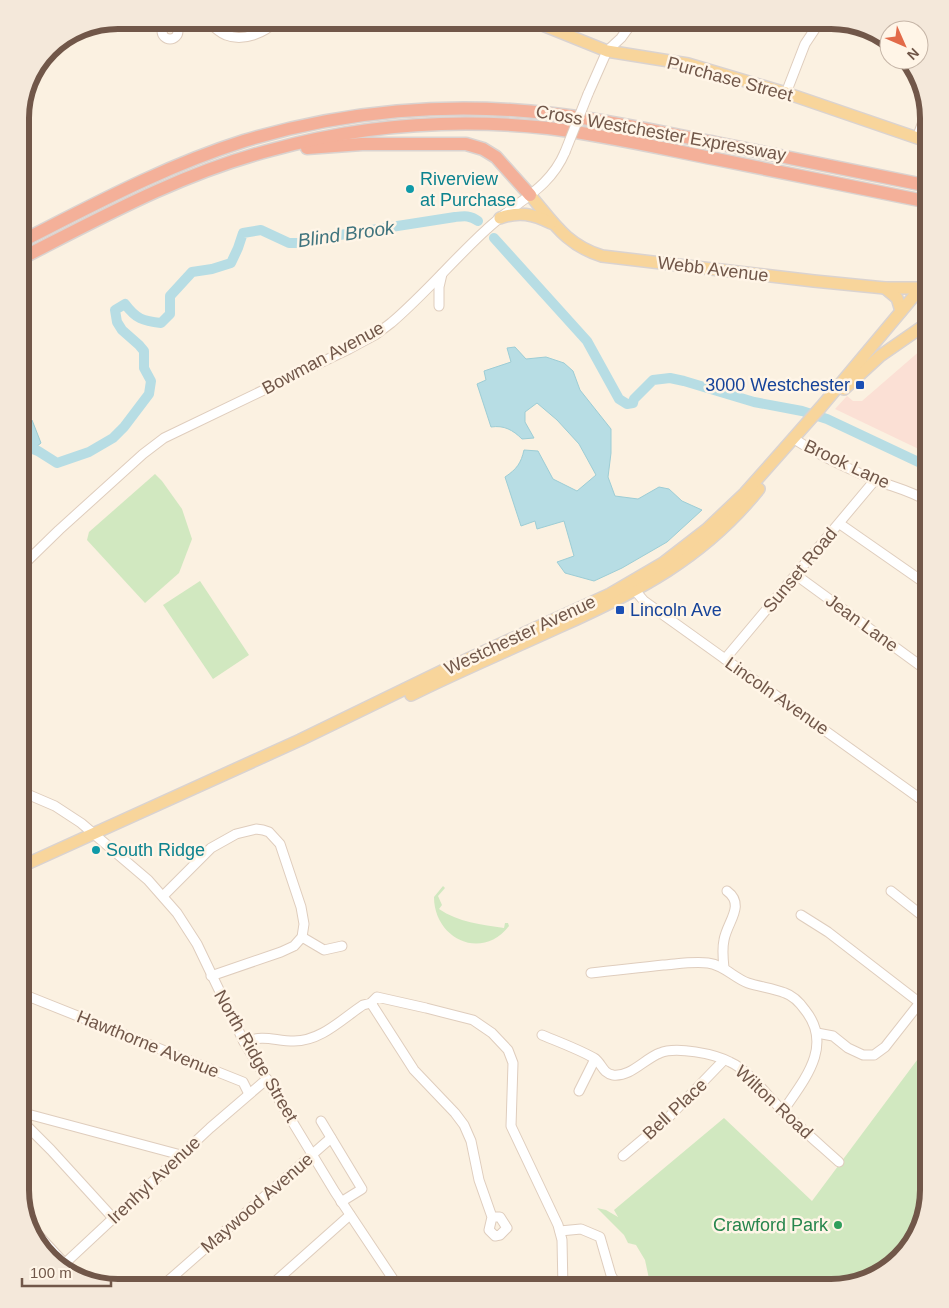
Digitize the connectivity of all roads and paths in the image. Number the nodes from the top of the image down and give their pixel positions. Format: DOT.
graph roads {
  1 [pos="216,29"];
  2 [pos="266,29"];
  3 [pos="552,29"];
  4 [pos="628,29"];
  5 [pos="815,29"];
  6 [pos="607,51"];
  7 [pos="786,92"];
  8 [pos="920,130"];
  9 [pos="917,138"];
  10 [pos="920,139"];
  11 [pos="260,153"];
  12 [pos="920,184"];
  13 [pos="530,195"];
  14 [pos="920,200"];
  15 [pos="500,218"];
  16 [pos="555,225"];
  17 [pos="29,237"];
  18 [pos="29,255"];
  19 [pos="443,272"];
  20 [pos="885,288"];
  21 [pos="920,288"];
  22 [pos="920,293"];
  23 [pos="439,306"];
  24 [pos="901,311"];
  25 [pos="920,328"];
  26 [pos="824,407"];
  27 [pos="795,440"];
  28 [pos="875,480"];
  29 [pos="920,496"];
  30 [pos="840,524"];
  31 [pos="29,559"];
  32 [pos="796,575"];
  33 [pos="920,580"];
  34 [pos="632,587"];
  35 [pos="725,659"];
  36 [pos="920,665"];
  37 [pos="29,795"];
  38 [pos="920,799"];
  39 [pos="96,835"];
  40 [pos="29,863"];
  41 [pos="29,868"];
  42 [pos="891,890"];
  43 [pos="726,891"];
  44 [pos="163,896"];
  45 [pos="920,914"];
  46 [pos="801,915"];
  47 [pos="302,937"];
  48 [pos="342,946"];
  49 [pos="724,968"];
  50 [pos="591,973"];
  51 [pos="211,976"];
  52 [pos="29,997"];
  53 [pos="920,1003"];
  54 [pos="372,1004"];
  55 [pos="817,1033"];
  56 [pos="542,1035"];
  57 [pos="244,1042"];
  58 [pos="596,1059"];
  59 [pos="724,1060"];
  60 [pos="267,1079"];
  61 [pos="579,1091"];
  62 [pos="249,1094"];
  63 [pos="783,1111"];
  64 [pos="29,1114"];
  65 [pos="322,1121"];
  66 [pos="29,1128"];
  67 [pos="331,1138"];
  68 [pos="181,1155"];
  69 [pos="313,1155"];
  70 [pos="623,1156"];
  71 [pos="839,1162"];
  72 [pos="341,1202"];
  73 [pos="350,1215"];
  74 [pos="492,1217"];
  75 [pos="113,1218"];
  76 [pos="560,1231"];
  77 [pos="65,1262"];
  78 [pos="170,1279"];
  79 [pos="281,1279"];
  80 [pos="393,1279"];
  81 [pos="563,1279"];
  82 [pos="613,1279"];
  1 -- 2 [label="street"];
  3 -- 6 [label="main road, Purchase Street"];
  4 -- 6 [label="street"];
  5 -- 7 [label="street"];
  6 -- 7 [label="main road, Purchase Street"];
  6 -- 13 [label="street, Bowman Avenue, bridge"];
  7 -- 9 [label="main road, Purchase Street"];
  8 -- 9 [label="street"];
  9 -- 10 [label="main road, Purchase Street"];
  11 -- 13 [label="highway"];
  11 -- 14 [label="highway, Cross Westchester Expressway"];
  11 -- 18 [label="highway, Cross Westchester Expressway"];
  12 -- 17 [label="highway, Cross Westchester Expressway"];
  13 -- 15 [label="street, Bowman Avenue"];
  13 -- 16 [label="main road, Webb Avenue"];
  15 -- 16 [label="main road"];
  15 -- 19 [label="street, Bowman Avenue"];
  16 -- 20 [label="main road, Webb Avenue"];
  19 -- 23 [label="street"];
  19 -- 31 [label="street, Bowman Avenue"];
  20 -- 21 [label="main road, Webb Avenue"];
  20 -- 24 [label="main road"];
  22 -- 24 [label="main road, Westchester Avenue"];
  24 -- 26 [label="main road, Westchester Avenue"];
  25 -- 26 [label="main road, Westchester Avenue"];
  26 -- 27 [label="main road, Westchester Avenue"];
  27 -- 28 [label="street, Brook Lane"];
  27 -- 34 [label="main road, Westchester Avenue"];
  28 -- 29 [label="street, Brook Lane"];
  28 -- 30 [label="street, Sunset Road"];
  30 -- 32 [label="street, Sunset Road"];
  30 -- 33 [label="street"];
  32 -- 35 [label="street, Sunset Road"];
  32 -- 36 [label="street, Jean Lane"];
  34 -- 35 [label="street, Lincoln Avenue"];
  34 -- 39 [label="main road, Westchester Avenue"];
  35 -- 38 [label="street, Lincoln Avenue"];
  37 -- 39 [label="street, North Ridge Street"];
  39 -- 40 [label="main road, Westchester Avenue"];
  39 -- 41 [label="main road, Westchester Avenue"];
  39 -- 44 [label="street, North Ridge Street"];
  42 -- 45 [label="street"];
  43 -- 49 [label="street"];
  44 -- 47 [label="street"];
  44 -- 51 [label="street, North Ridge Street"];
  46 -- 53 [label="street"];
  47 -- 48 [label="street"];
  47 -- 51 [label="street"];
  49 -- 50 [label="street"];
  49 -- 55 [label="street"];
  51 -- 57 [label="street, North Ridge Street"];
  52 -- 62 [label="street, Hawthorne Avenue"];
  53 -- 55 [label="street"];
  54 -- 57 [label="street"];
  54 -- 74 [label="street"];
  54 -- 76 [label="street"];
  55 -- 63 [label="street"];
  56 -- 58 [label="street, Wilton Road"];
  57 -- 60 [label="street, North Ridge Street"];
  58 -- 59 [label="street, Wilton Road"];
  58 -- 61 [label="street"];
  59 -- 63 [label="street, Wilton Road"];
  59 -- 70 [label="street, Bell Place"];
  60 -- 62 [label="street"];
  60 -- 69 [label="street, North Ridge Street"];
  62 -- 68 [label="street, Irenhyl Avenue"];
  63 -- 71 [label="street, Wilton Road"];
  64 -- 68 [label="street"];
  65 -- 67 [label="street"];
  66 -- 75 [label="street"];
  67 -- 69 [label="street, Maywood Avenue"];
  67 -- 72 [label="street"];
  68 -- 75 [label="street, Irenhyl Avenue"];
  69 -- 72 [label="street, North Ridge Street"];
  69 -- 78 [label="street, Maywood Avenue"];
  72 -- 73 [label="street, North Ridge Street"];
  73 -- 79 [label="street"];
  73 -- 80 [label="street, North Ridge Street"];
  75 -- 77 [label="street, Irenhyl Avenue"];
  76 -- 81 [label="street"];
  76 -- 82 [label="street"];
}
